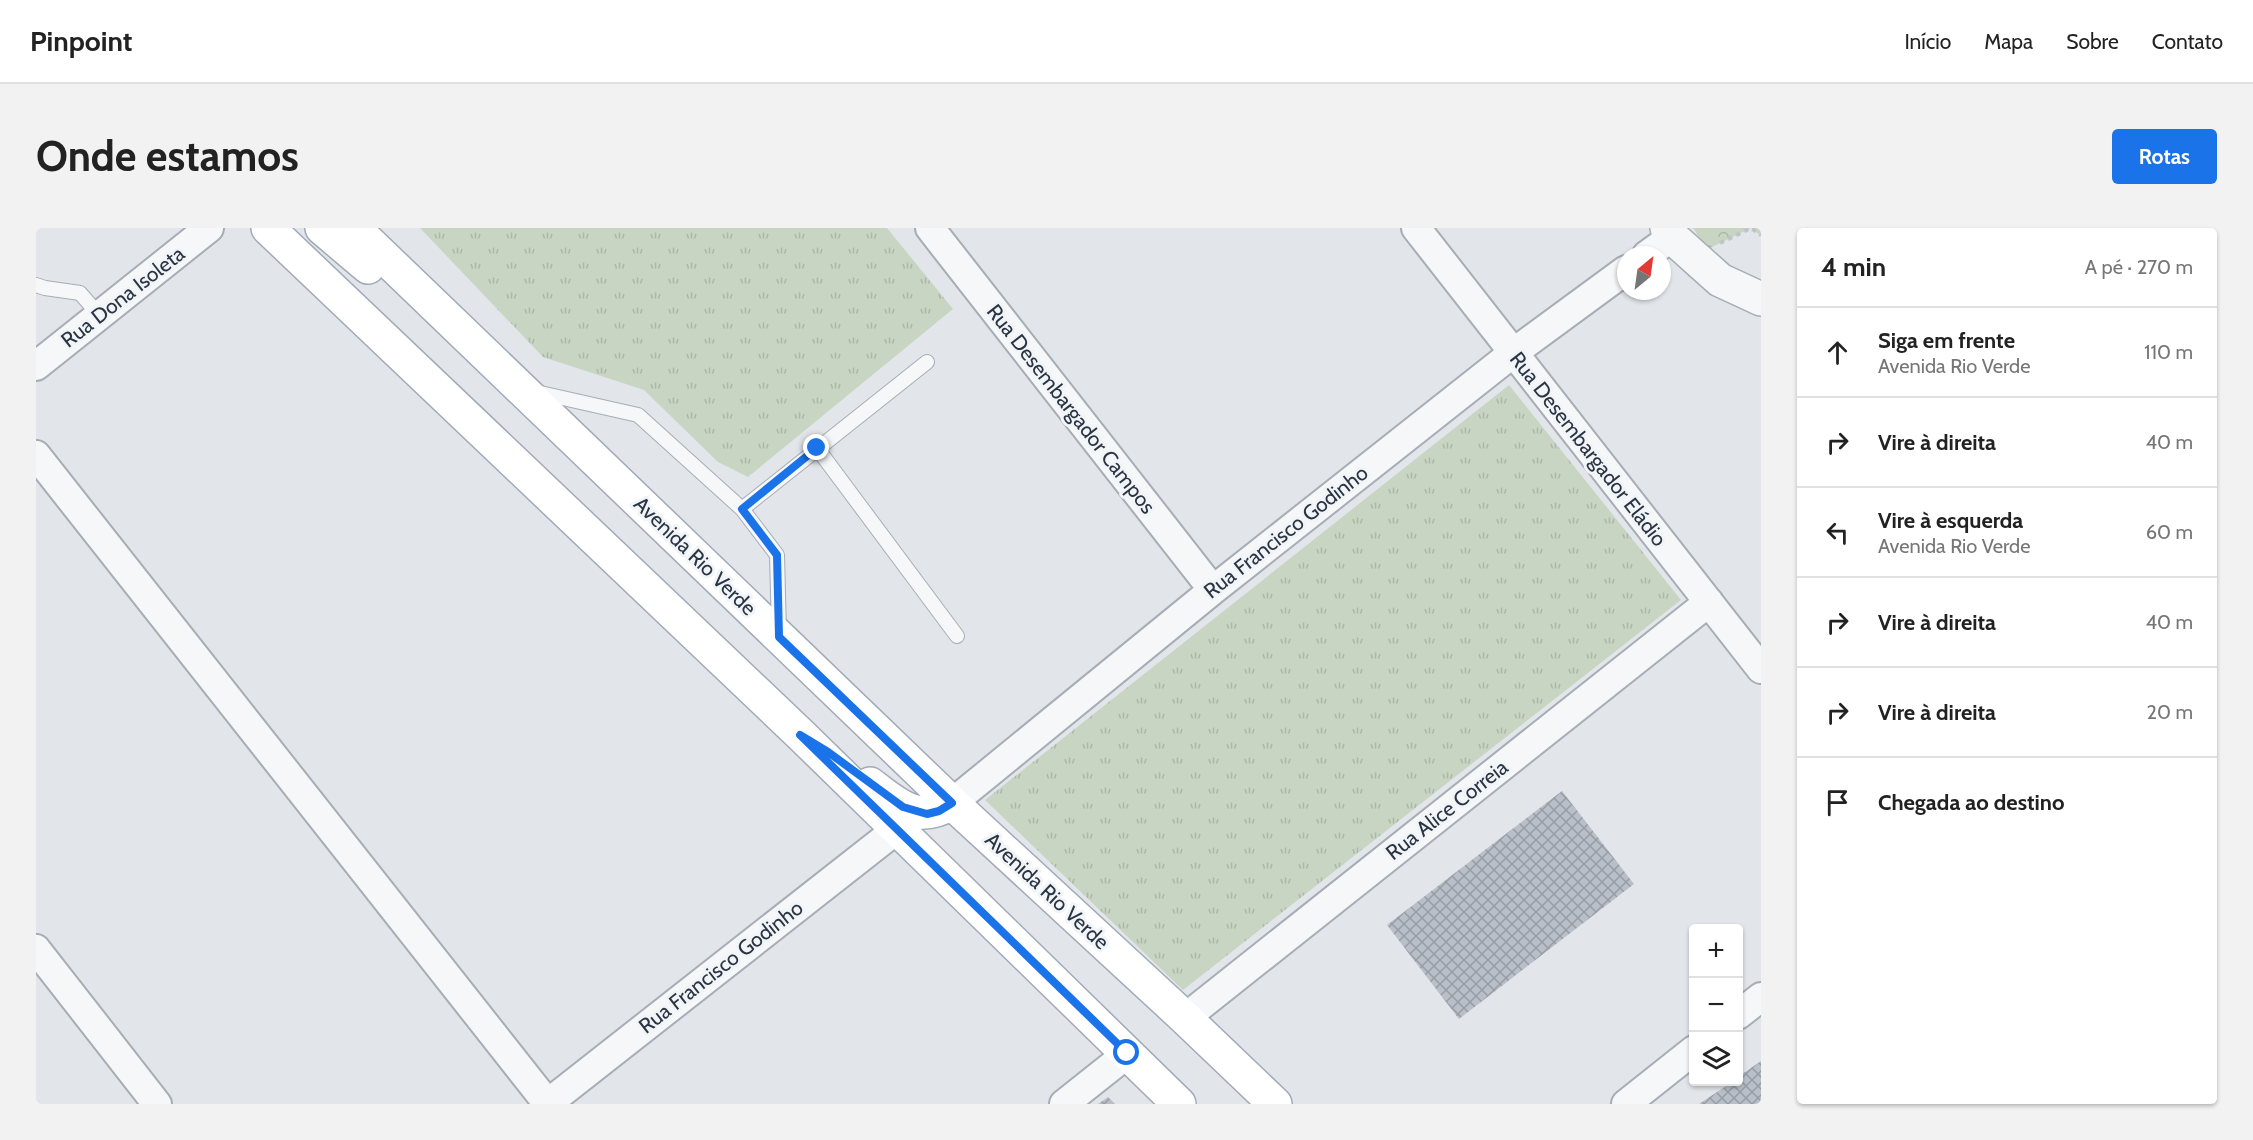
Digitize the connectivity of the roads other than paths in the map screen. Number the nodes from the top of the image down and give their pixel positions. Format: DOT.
graph roads {
  1 [pos="210,228"];
  2 [pos="268,228"];
  3 [pos="322,228"];
  4 [pos="354,228"];
  5 [pos="930,228"];
  6 [pos="1416,228"];
  7 [pos="1662,240"];
  8 [pos="1617,277"];
  9 [pos="36,285"];
  10 [pos="1761,299"];
  11 [pos="99,315"];
  12 [pos="446,318"];
  13 [pos="1513,353"];
  14 [pos="927,362"];
  15 [pos="36,366"];
  16 [pos="520,388"];
  17 [pos="817,448"];
  18 [pos="36,455"];
  19 [pos="742,509"];
  20 [pos="1213,590"];
  21 [pos="1708,602"];
  22 [pos="957,636"];
  23 [pos="779,637"];
  24 [pos="1761,669"];
  25 [pos="800,735"];
  26 [pos="952,803"];
  27 [pos="896,830"];
  28 [pos="36,949"];
  29 [pos="1761,997"];
  30 [pos="1743,1011"];
  31 [pos="1185,1018"];
  32 [pos="1127,1053"];
  33 [pos="1689,1054"];
  34 [pos="157,1104"];
  35 [pos="547,1104"];
  36 [pos="1064,1104"];
  37 [pos="1179,1104"];
  38 [pos="1275,1104"];
  39 [pos="1626,1104"];
  1 -- 11 [label="street, Rua Dona Isoleta"];
  2 -- 25 [label="main road"];
  3 -- 12 [label="main road"];
  4 -- 12 [label="main road, Avenida Rio Verde"];
  5 -- 20 [label="street, Rua Desembargador Campos"];
  6 -- 13 [label="street, Rua Desembargador Eládio"];
  7 -- 10 [label="street"];
  8 -- 13 [label="street, Rua Francisco Godinho"];
  9 -- 11 [label="lane"];
  11 -- 15 [label="street, Rua Dona Isoleta"];
  12 -- 16 [label="main road, Avenida Rio Verde"];
  13 -- 20 [label="street, Rua Francisco Godinho"];
  13 -- 21 [label="street, Rua Desembargador Eládio"];
  14 -- 17 [label="lane"];
  16 -- 19 [label="lane"];
  16 -- 23 [label="main road, Avenida Rio Verde"];
  17 -- 19 [label="lane"];
  17 -- 22 [label="lane"];
  18 -- 35 [label="street"];
  19 -- 23 [label="lane"];
  20 -- 26 [label="street, Rua Francisco Godinho"];
  21 -- 24 [label="street, Rua Desembargador Eládio"];
  21 -- 31 [label="street, Rua Alice Correia"];
  23 -- 26 [label="main road, Avenida Rio Verde"];
  25 -- 26 [label="main road"];
  25 -- 27 [label="main road"];
  26 -- 31 [label="main road, Avenida Rio Verde"];
  27 -- 32 [label="main road"];
  27 -- 35 [label="street, Rua Francisco Godinho"];
  28 -- 34 [label="street"];
  29 -- 30 [label="street"];
  31 -- 38 [label="main road, Avenida Rio Verde"];
  32 -- 36 [label="street"];
  32 -- 37 [label="main road"];
  33 -- 39 [label="street"];
}
